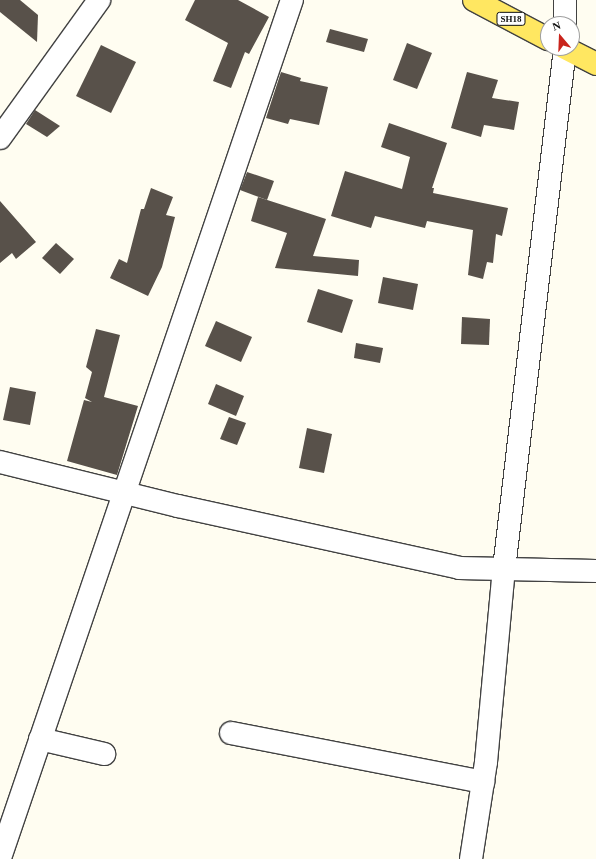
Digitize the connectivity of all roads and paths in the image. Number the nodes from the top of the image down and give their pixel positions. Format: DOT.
graph roads {
  1 [pos="98,0"];
  2 [pos="292,0"];
  3 [pos="474,0"];
  4 [pos="565,0"];
  5 [pos="565,16"];
  6 [pos="540,35"];
  7 [pos="564,56"];
  8 [pos="580,56"];
  9 [pos="596,64"];
  10 [pos="0,138"];
  11 [pos="0,462"];
  12 [pos="124,493"];
  13 [pos="504,569"];
  14 [pos="596,571"];
  15 [pos="231,733"];
  16 [pos="40,738"];
  17 [pos="104,754"];
  18 [pos="483,782"];
  19 [pos="0,858"];
  20 [pos="471,859"];
  1 -- 10 [label="street"];
  2 -- 12 [label="street"];
  3 -- 6 [label="main road, SH18"];
  4 -- 5 [label="street"];
  7 -- 13 [label="street"];
  8 -- 9 [label="main road"];
  11 -- 12 [label="street"];
  12 -- 13 [label="street"];
  12 -- 16 [label="street"];
  13 -- 14 [label="street"];
  13 -- 18 [label="street"];
  15 -- 18 [label="street"];
  16 -- 17 [label="street"];
  16 -- 19 [label="street"];
  18 -- 20 [label="street"];
}
